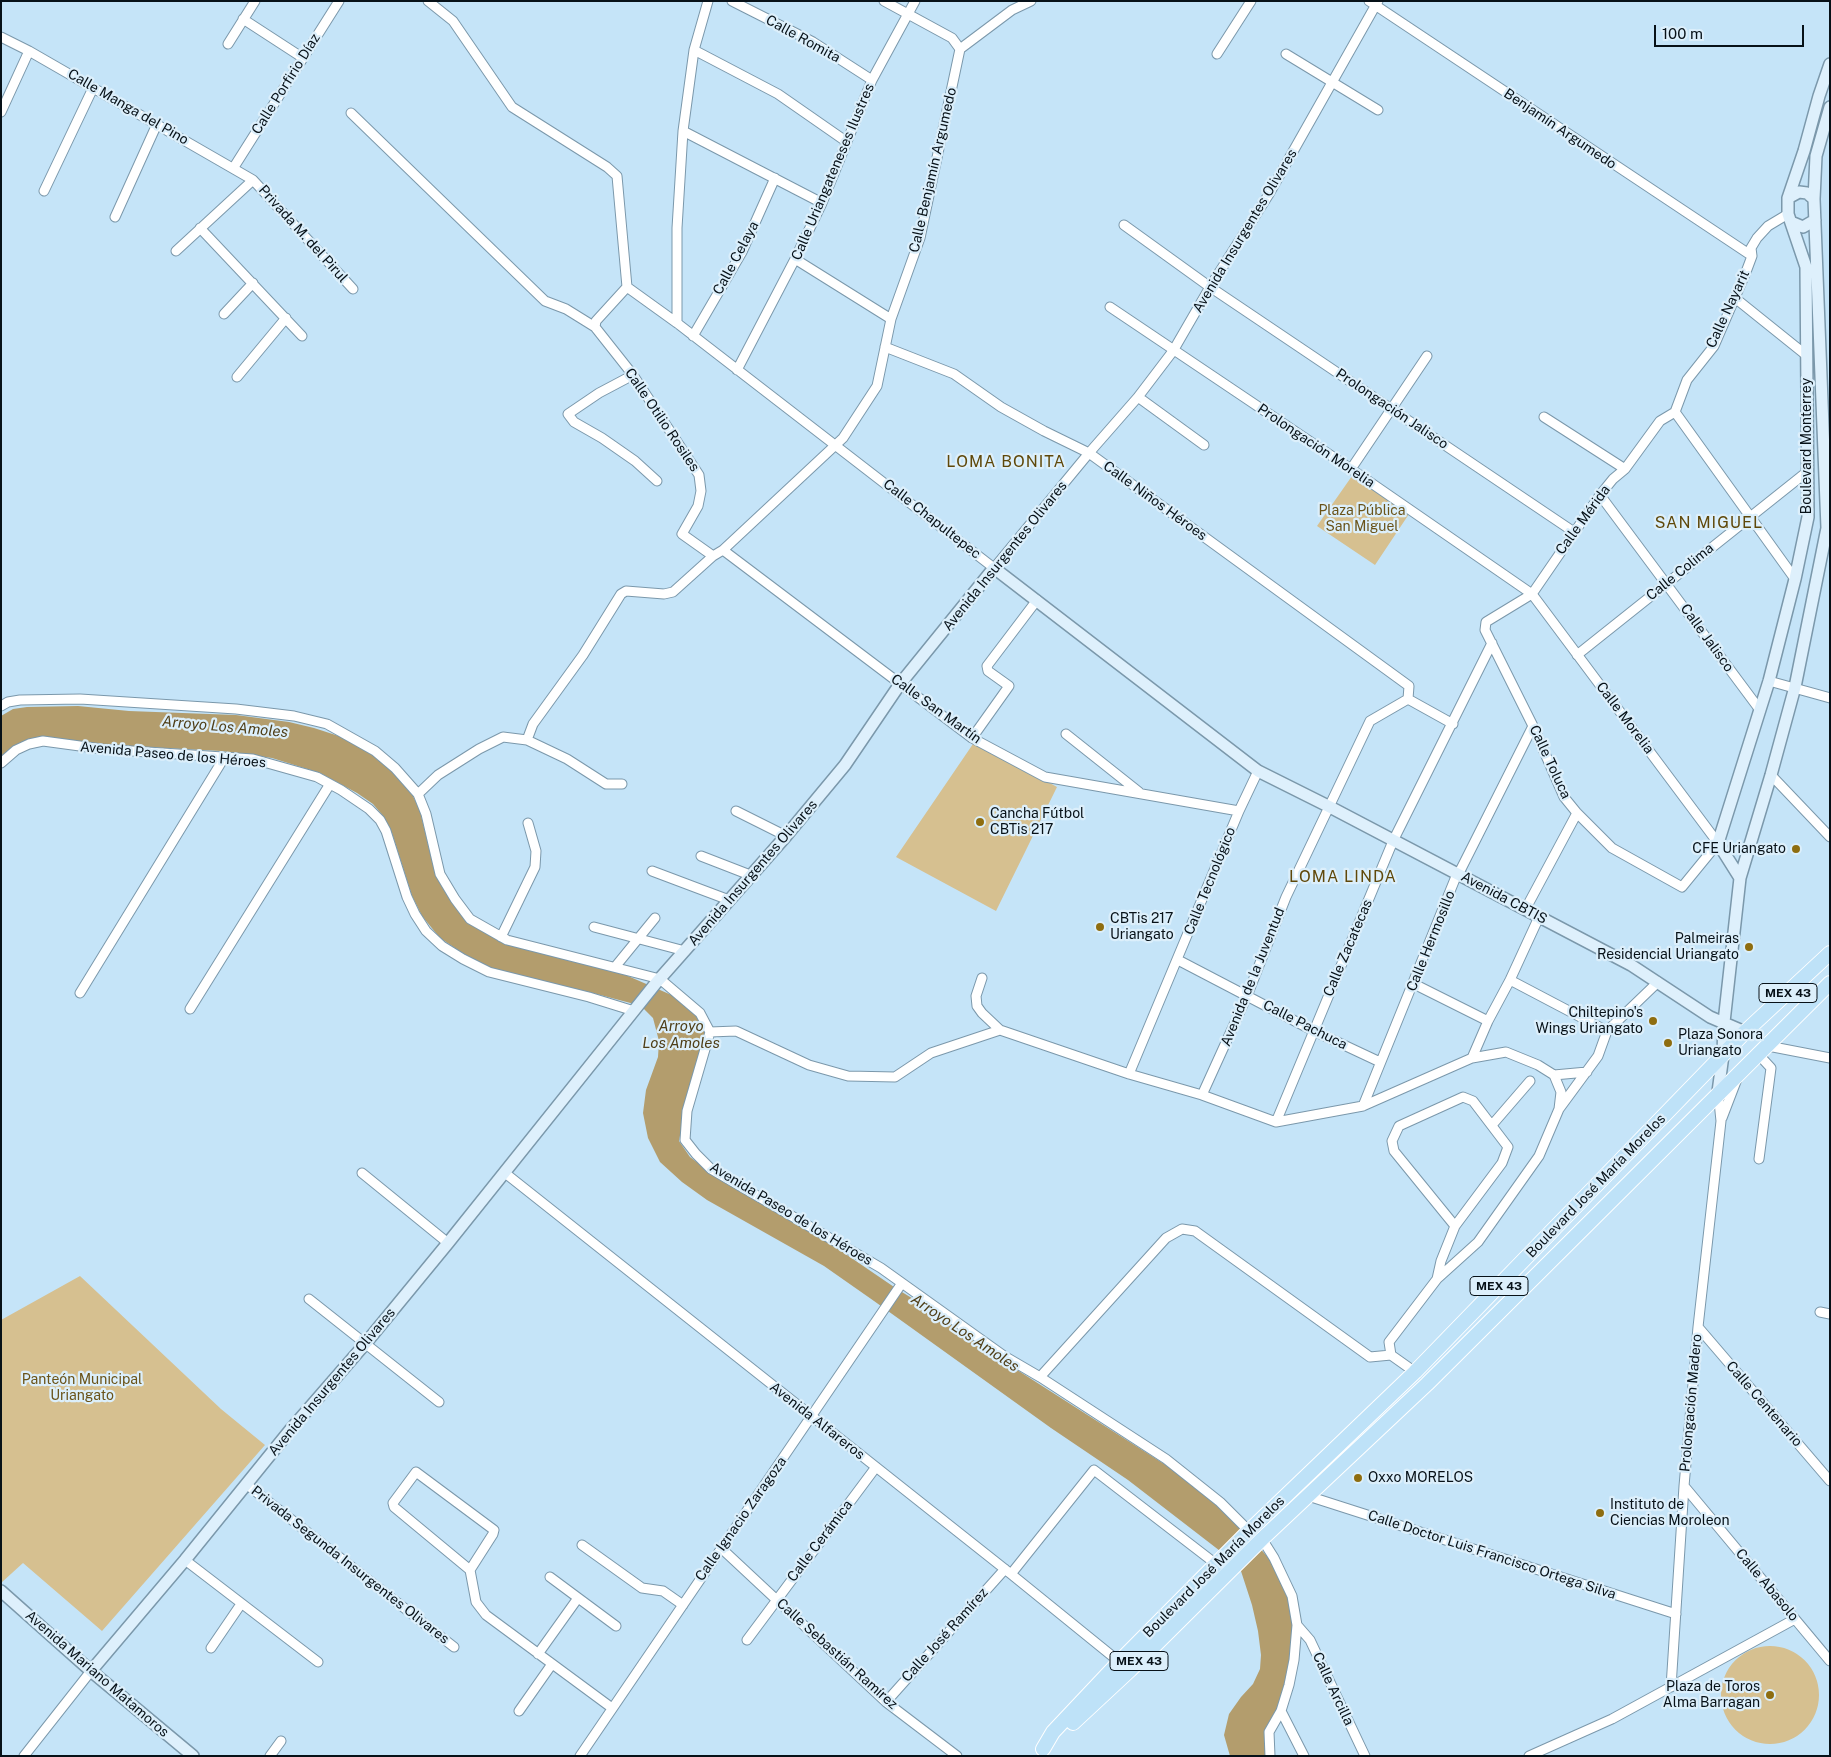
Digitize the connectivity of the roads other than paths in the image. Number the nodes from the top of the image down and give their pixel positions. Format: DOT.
graph roads {
  1 [pos="255,1"];
  2 [pos="339,1"];
  3 [pos="428,1"];
  4 [pos="708,1"];
  5 [pos="732,1"];
  6 [pos="884,1"];
  7 [pos="915,1"];
  8 [pos="1031,1"];
  9 [pos="1251,1"];
  10 [pos="1374,3"];
  11 [pos="908,14"];
  12 [pos="243,20"];
  13 [pos="1,37"];
  14 [pos="228,44"];
  15 [pos="960,49"];
  16 [pos="694,50"];
  17 [pos="29,51"];
  18 [pos="1217,54"];
  19 [pos="1286,54"];
  20 [pos="303,58"];
  21 [pos="1830,64"];
  22 [pos="872,80"];
  23 [pos="1333,82"];
  24 [pos="94,88"];
  25 [pos="1830,107"];
  26 [pos="1378,110"];
  27 [pos="1,112"];
  28 [pos="351,113"];
  29 [pos="157,124"];
  30 [pos="683,131"];
  31 [pos="847,142"];
  32 [pos="234,167"];
  33 [pos="775,178"];
  34 [pos="253,180"];
  35 [pos="44,191"];
  36 [pos="1788,198"];
  37 [pos="1814,198"];
  38 [pos="822,203"];
  39 [pos="115,217"];
  40 [pos="1789,218"];
  41 [pos="1815,220"];
  42 [pos="1124,225"];
  43 [pos="200,228"];
  44 [pos="176,251"];
  45 [pos="1752,256"];
  46 [pos="795,259"];
  47 [pos="253,283"];
  48 [pos="627,287"];
  49 [pos="1210,287"];
  50 [pos="353,289"];
  51 [pos="1735,298"];
  52 [pos="1110,307"];
  53 [pos="224,314"];
  54 [pos="286,318"];
  55 [pos="891,319"];
  56 [pos="677,323"];
  57 [pos="595,327"];
  58 [pos="302,336"];
  59 [pos="693,336"];
  60 [pos="885,347"];
  61 [pos="1173,351"];
  62 [pos="1806,355"];
  63 [pos="1427,356"];
  64 [pos="737,370"];
  65 [pos="633,374"];
  66 [pos="237,377"];
  67 [pos="1138,397"];
  68 [pos="1392,409"];
  69 [pos="1675,412"];
  70 [pos="1544,417"];
  71 [pos="836,445"];
  72 [pos="1204,446"];
  73 [pos="1089,453"];
  74 [pos="1351,469"];
  75 [pos="1625,469"];
  76 [pos="1808,471"];
  77 [pos="657,481"];
  78 [pos="1600,494"];
  79 [pos="1750,516"];
  80 [pos="1574,532"];
  81 [pos="723,550"];
  82 [pos="713,556"];
  83 [pos="994,568"];
  84 [pos="1795,579"];
  85 [pos="1666,583"];
  86 [pos="1532,594"];
  87 [pos="1037,600"];
  88 [pos="1486,622"];
  89 [pos="1492,643"];
  90 [pos="1577,655"];
  91 [pos="1769,681"];
  92 [pos="900,684"];
  93 [pos="1794,687"];
  94 [pos="1830,698"];
  95 [pos="1408,699"];
  96 [pos="3,704"];
  97 [pos="1760,710"];
  98 [pos="1453,724"];
  99 [pos="1533,726"];
  100 [pos="1066,734"];
  101 [pos="972,738"];
  102 [pos="527,740"];
  103 [pos="224,758"];
  104 [pos="1,763"];
  105 [pos="1258,771"];
  106 [pos="1771,776"];
  107 [pos="330,784"];
  108 [pos="622,784"];
  109 [pos="1141,793"];
  110 [pos="418,794"];
  111 [pos="1328,806"];
  112 [pos="736,811"];
  113 [pos="1239,811"];
  114 [pos="1577,813"];
  115 [pos="528,823"];
  116 [pos="786,836"];
  117 [pos="1830,837"];
  118 [pos="1393,841"];
  119 [pos="1718,842"];
  120 [pos="1747,854"];
  121 [pos="701,856"];
  122 [pos="1727,858"];
  123 [pos="652,871"];
  124 [pos="1457,874"];
  125 [pos="750,876"];
  126 [pos="1740,878"];
  127 [pos="729,900"];
  128 [pos="1525,910"];
  129 [pos="1539,917"];
  130 [pos="655,918"];
  131 [pos="594,927"];
  132 [pos="501,937"];
  133 [pos="638,939"];
  134 [pos="685,951"];
  135 [pos="1830,953"];
  136 [pos="1178,960"];
  137 [pos="615,967"];
  138 [pos="982,978"];
  139 [pos="1510,980"];
  140 [pos="658,981"];
  141 [pos="1658,982"];
  142 [pos="1830,982"];
  143 [pos="1414,984"];
  144 [pos="80,993"];
  145 [pos="1247,996"];
  146 [pos="190,1009"];
  147 [pos="635,1009"];
  148 [pos="1488,1021"];
  149 [pos="1724,1022"];
  150 [pos="1000,1030"];
  151 [pos="1314,1031"];
  152 [pos="1607,1031"];
  153 [pos="710,1032"];
  154 [pos="1745,1032"];
  155 [pos="1763,1050"];
  156 [pos="1723,1055"];
  157 [pos="1472,1058"];
  158 [pos="1830,1058"];
  159 [pos="1380,1062"];
  160 [pos="1587,1072"];
  161 [pos="1740,1072"];
  162 [pos="1129,1074"];
  163 [pos="1554,1075"];
  164 [pos="1530,1081"];
  165 [pos="1718,1092"];
  166 [pos="1202,1095"];
  167 [pos="1363,1106"];
  168 [pos="1559,1109"];
  169 [pos="1721,1121"];
  170 [pos="1276,1122"];
  171 [pos="1492,1126"];
  172 [pos="1759,1159"];
  173 [pos="362,1173"];
  174 [pos="505,1173"];
  175 [pos="1455,1226"];
  176 [pos="448,1243"];
  177 [pos="1437,1279"];
  178 [pos="901,1284"];
  179 [pos="309,1299"];
  180 [pos="1698,1327"];
  181 [pos="365,1344"];
  182 [pos="1391,1355"];
  183 [pos="1415,1372"];
  184 [pos="1040,1377"];
  185 [pos="439,1402"];
  186 [pos="812,1418"];
  187 [pos="876,1467"];
  188 [pos="1830,1480"];
  189 [pos="246,1484"];
  190 [pos="1296,1486"];
  191 [pos="1684,1486"];
  192 [pos="1308,1496"];
  193 [pos="1248,1532"];
  194 [pos="1260,1541"];
  195 [pos="582,1545"];
  196 [pos="721,1548"];
  197 [pos="185,1560"];
  198 [pos="1223,1564"];
  199 [pos="470,1570"];
  200 [pos="1008,1571"];
  201 [pos="550,1577"];
  202 [pos="1,1591"];
  203 [pos="578,1598"];
  204 [pos="776,1599"];
  205 [pos="242,1604"];
  206 [pos="682,1604"];
  207 [pos="1676,1614"];
  208 [pos="1795,1618"];
  209 [pos="1297,1625"];
  210 [pos="616,1626"];
  211 [pos="746,1640"];
  212 [pos="454,1647"];
  213 [pos="211,1648"];
  214 [pos="538,1654"];
  215 [pos="1830,1661"];
  216 [pos="318,1662"];
  217 [pos="552,1664"];
  218 [pos="1124,1666"];
  219 [pos="91,1671"];
  220 [pos="1671,1687"];
  221 [pos="886,1702"];
  222 [pos="612,1708"];
  223 [pos="519,1711"];
  224 [pos="1281,1711"];
  225 [pos="281,1741"];
  226 [pos="1040,1752"];
  227 [pos="24,1756"];
  228 [pos="193,1756"];
  229 [pos="270,1756"];
  230 [pos="580,1756"];
  231 [pos="957,1756"];
  232 [pos="1270,1756"];
  233 [pos="1304,1756"];
  234 [pos="1365,1756"];
  235 [pos="1529,1756"];
  1 -- 12 [label="street"];
  2 -- 20 [label="street, Calle Porfirio Díaz"];
  3 -- 48 [label="street"];
  4 -- 16 [label="street"];
  5 -- 22 [label="street, Calle Romita"];
  6 -- 11 [label="street"];
  7 -- 11 [label="street, Calle Uriangateneses Ilustres"];
  8 -- 15 [label="street"];
  9 -- 18 [label="street"];
  10 -- 23 [label="street, Avenida Insurgentes Olivares"];
  10 -- 45 [label="street, Benjamín Argumedo"];
  11 -- 15 [label="street"];
  11 -- 22 [label="street, Calle Uriangateneses Ilustres"];
  12 -- 14 [label="street"];
  12 -- 20 [label="street"];
  13 -- 17 [label="street, Calle Manga del Pino"];
  15 -- 55 [label="street, Calle Benjamín Argumedo"];
  16 -- 30 [label="street"];
  16 -- 31 [label="street"];
  17 -- 24 [label="street, Calle Manga del Pino"];
  17 -- 27 [label="street"];
  19 -- 23 [label="street"];
  20 -- 32 [label="street, Calle Porfirio Díaz"];
  21 -- 36 [label="street, Boulevard Monterrey"];
  22 -- 31 [label="street, Calle Uriangateneses Ilustres"];
  23 -- 26 [label="street"];
  23 -- 49 [label="street, Avenida Insurgentes Olivares"];
  24 -- 29 [label="street, Calle Manga del Pino"];
  24 -- 35 [label="street"];
  25 -- 37 [label="street, Boulevard Monterrey"];
  28 -- 57 [label="street, Calle Otilio Rosiles"];
  29 -- 32 [label="street, Calle Manga del Pino"];
  29 -- 39 [label="street"];
  30 -- 33 [label="street"];
  30 -- 56 [label="street"];
  31 -- 38 [label="street, Calle Uriangateneses Ilustres"];
  32 -- 34 [label="street, Calle Manga del Pino"];
  33 -- 38 [label="street"];
  33 -- 59 [label="street, Calle Celaya"];
  34 -- 43 [label="street"];
  34 -- 50 [label="street, Privada M. del Pirul"];
  36 -- 37 [label="street"];
  36 -- 40 [label="street, Boulevard Monterrey"];
  37 -- 41 [label="street, Boulevard Monterrey"];
  38 -- 46 [label="street, Calle Uriangateneses Ilustres"];
  40 -- 41 [label="street"];
  40 -- 45 [label="street, Calle Nayarit"];
  40 -- 62 [label="street, Boulevard Monterrey"];
  41 -- 93 [label="street, Boulevard Monterrey"];
  42 -- 49 [label="street, Prolongación Jalisco"];
  43 -- 44 [label="street"];
  43 -- 47 [label="street"];
  45 -- 51 [label="street, Calle Nayarit"];
  46 -- 55 [label="street"];
  46 -- 64 [label="street, Calle Uriangateneses Ilustres"];
  47 -- 53 [label="street"];
  47 -- 54 [label="street"];
  48 -- 56 [label="street, Calle Chapultepec"];
  48 -- 57 [label="street"];
  49 -- 61 [label="street, Avenida Insurgentes Olivares"];
  49 -- 68 [label="street, Prolongación Jalisco"];
  51 -- 62 [label="street"];
  51 -- 69 [label="street, Calle Nayarit"];
  52 -- 61 [label="street, Prolongación Morelia"];
  54 -- 58 [label="street"];
  54 -- 66 [label="street"];
  55 -- 60 [label="street, Calle Benjamín Argumedo"];
  56 -- 59 [label="street, Calle Chapultepec"];
  57 -- 65 [label="street, Calle Otilio Rosiles"];
  59 -- 64 [label="street, Calle Chapultepec"];
  60 -- 71 [label="street, Calle Benjamín Argumedo"];
  60 -- 73 [label="street, Calle Niños Héroes"];
  61 -- 67 [label="street, Avenida Insurgentes Olivares"];
  61 -- 74 [label="street, Prolongación Morelia"];
  62 -- 76 [label="street, Boulevard Monterrey"];
  63 -- 68 [label="street"];
  64 -- 71 [label="street, Calle Chapultepec"];
  65 -- 77 [label="street"];
  65 -- 82 [label="street, Calle Otilio Rosiles"];
  67 -- 72 [label="street"];
  67 -- 73 [label="street, Avenida Insurgentes Olivares"];
  68 -- 74 [label="street"];
  68 -- 80 [label="street, Prolongación Jalisco"];
  69 -- 75 [label="street, Calle Mérida"];
  69 -- 79 [label="street"];
  70 -- 75 [label="street"];
  71 -- 81 [label="street, Calle Benjamín Argumedo"];
  71 -- 83 [label="street, Calle Chapultepec"];
  73 -- 83 [label="street, Avenida Insurgentes Olivares"];
  73 -- 95 [label="street, Calle Niños Héroes"];
  74 -- 86 [label="street, Prolongación Morelia"];
  75 -- 78 [label="street, Calle Mérida"];
  76 -- 79 [label="street, Calle Colima"];
  76 -- 84 [label="street, Boulevard Monterrey"];
  78 -- 80 [label="street, Calle Mérida"];
  78 -- 85 [label="street, Calle Jalisco"];
  79 -- 84 [label="street"];
  79 -- 85 [label="street, Calle Colima"];
  80 -- 86 [label="street, Calle Mérida"];
  81 -- 82 [label="street, Calle Benjamín Argumedo"];
  81 -- 92 [label="street, Calle San Martín"];
  82 -- 102 [label="street, Calle Benjamín Argumedo"];
  83 -- 87 [label="street, Calle Chapultepec"];
  83 -- 92 [label="street, Avenida Insurgentes Olivares"];
  84 -- 91 [label="street, Boulevard Monterrey"];
  85 -- 90 [label="street, Calle Colima"];
  85 -- 97 [label="street, Calle Jalisco"];
  86 -- 88 [label="street, Calle Mérida"];
  86 -- 90 [label="street, Calle Morelia"];
  87 -- 101 [label="street"];
  87 -- 105 [label="street, Calle Chapultepec"];
  88 -- 89 [label="street, Calle Toluca"];
  89 -- 98 [label="street, Calle Zacatecas"];
  89 -- 99 [label="street, Calle Toluca"];
  90 -- 119 [label="street, Calle Morelia"];
  91 -- 93 [label="street"];
  91 -- 97 [label="street, Boulevard Monterrey"];
  92 -- 101 [label="street, Calle San Martín"];
  92 -- 116 [label="street, Avenida Insurgentes Olivares"];
  93 -- 94 [label="street"];
  93 -- 106 [label="street, Boulevard Monterrey"];
  95 -- 98 [label="street"];
  95 -- 111 [label="street, Avenida de la Juventud"];
  96 -- 110 [label="street"];
  97 -- 119 [label="street, Boulevard Monterrey"];
  98 -- 118 [label="street, Calle Zacatecas"];
  99 -- 114 [label="street, Calle Toluca"];
  99 -- 124 [label="street, Calle Hermosillo"];
  100 -- 109 [label="street"];
  101 -- 109 [label="street, Calle San Martín"];
  102 -- 108 [label="street"];
  102 -- 110 [label="street"];
  103 -- 104 [label="street, Avenida Paseo de los Héroes"];
  103 -- 107 [label="street, Avenida Paseo de los Héroes"];
  103 -- 144 [label="street"];
  105 -- 111 [label="street, Avenida CBTIS"];
  105 -- 113 [label="street, Calle Tecnológico"];
  106 -- 117 [label="street"];
  106 -- 120 [label="street, Boulevard Monterrey"];
  107 -- 146 [label="street"];
  107 -- 147 [label="street, Avenida Paseo de los Héroes"];
  109 -- 113 [label="street, Calle San Martín"];
  110 -- 132 [label="street"];
  111 -- 118 [label="street, Avenida CBTIS"];
  111 -- 145 [label="street, Avenida de la Juventud"];
  112 -- 116 [label="street"];
  113 -- 136 [label="street, Calle Tecnológico"];
  114 -- 119 [label="street, Calle Toluca"];
  114 -- 128 [label="street"];
  115 -- 132 [label="street"];
  116 -- 125 [label="street, Avenida Insurgentes Olivares"];
  118 -- 124 [label="street, Avenida CBTIS"];
  118 -- 151 [label="street, Calle Zacatecas"];
  119 -- 122 [label="street"];
  120 -- 122 [label="street"];
  120 -- 126 [label="street, Boulevard Monterrey"];
  121 -- 125 [label="street"];
  122 -- 126 [label="street"];
  123 -- 127 [label="street"];
  124 -- 128 [label="street, Avenida CBTIS"];
  124 -- 143 [label="street, Calle Hermosillo"];
  125 -- 127 [label="street, Avenida Insurgentes Olivares"];
  126 -- 149 [label="street, Boulevard Monterrey"];
  127 -- 134 [label="street, Avenida Insurgentes Olivares"];
  128 -- 129 [label="street, Avenida CBTIS"];
  129 -- 139 [label="street"];
  129 -- 141 [label="street, Avenida CBTIS"];
  130 -- 133 [label="street"];
  131 -- 133 [label="street"];
  132 -- 137 [label="street"];
  133 -- 134 [label="street"];
  133 -- 137 [label="street"];
  134 -- 140 [label="street, Avenida Insurgentes Olivares"];
  135 -- 154 [label="main road, Boulevard José María Morelos / MEX 43"];
  136 -- 145 [label="street, Calle Pachuca"];
  136 -- 162 [label="street, Calle Tecnológico"];
  137 -- 140 [label="street"];
  138 -- 150 [label="street"];
  139 -- 148 [label="street"];
  139 -- 152 [label="street"];
  140 -- 147 [label="street, Avenida Insurgentes Olivares"];
  140 -- 153 [label="street"];
  141 -- 149 [label="street, Avenida CBTIS"];
  141 -- 152 [label="street"];
  142 -- 155 [label="main road, Boulevard José María Morelos / MEX 43"];
  143 -- 148 [label="street"];
  143 -- 159 [label="street, Calle Hermosillo"];
  145 -- 151 [label="street, Calle Pachuca"];
  145 -- 166 [label="street, Avenida de la Juventud"];
  147 -- 174 [label="street, Avenida Insurgentes Olivares"];
  148 -- 157 [label="street"];
  149 -- 154 [label="street, Avenida CBTIS"];
  149 -- 156 [label="street, Boulevard Monterrey"];
  150 -- 153 [label="street"];
  150 -- 162 [label="street"];
  151 -- 159 [label="street, Calle Pachuca"];
  151 -- 170 [label="street, Calle Zacatecas"];
  152 -- 160 [label="street"];
  153 -- 178 [label="street, Avenida Paseo de los Héroes"];
  154 -- 155 [label="main road"];
  154 -- 156 [label="main road, Boulevard José María Morelos / MEX 43"];
  155 -- 158 [label="street"];
  155 -- 161 [label="main road, Boulevard José María Morelos / MEX 43"];
  155 -- 172 [label="street"];
  156 -- 161 [label="main road"];
  156 -- 165 [label="street, Boulevard Monterrey"];
  156 -- 183 [label="main road, Boulevard José María Morelos / MEX 43"];
  157 -- 163 [label="street"];
  157 -- 167 [label="street"];
  159 -- 167 [label="street, Calle Hermosillo"];
  160 -- 163 [label="street"];
  160 -- 168 [label="street"];
  161 -- 165 [label="main road, Boulevard José María Morelos / MEX 43"];
  161 -- 169 [label="street, Prolongación Madero"];
  162 -- 166 [label="street"];
  163 -- 168 [label="street"];
  164 -- 171 [label="street"];
  165 -- 169 [label="street, Prolongación Madero"];
  165 -- 192 [label="main road, Boulevard José María Morelos / MEX 43"];
  166 -- 170 [label="street"];
  167 -- 170 [label="street"];
  168 -- 177 [label="street"];
  169 -- 180 [label="street, Prolongación Madero"];
  171 -- 175 [label="street"];
  171 -- 175 [label="street"];
  173 -- 176 [label="street"];
  174 -- 176 [label="street, Avenida Insurgentes Olivares"];
  174 -- 186 [label="street, Avenida Alfareros"];
  175 -- 177 [label="street"];
  176 -- 181 [label="street, Avenida Insurgentes Olivares"];
  177 -- 182 [label="street"];
  178 -- 184 [label="street, Avenida Paseo de los Héroes"];
  178 -- 186 [label="street, Calle Ignacio Zaragoza"];
  179 -- 181 [label="street"];
  180 -- 188 [label="street, Calle Centenario"];
  180 -- 191 [label="street, Prolongación Madero"];
  181 -- 185 [label="street"];
  181 -- 189 [label="street, Avenida Insurgentes Olivares"];
  182 -- 183 [label="street"];
  182 -- 184 [label="street"];
  183 -- 190 [label="main road, Boulevard José María Morelos / MEX 43"];
  184 -- 193 [label="street, Avenida Paseo de los Héroes"];
  186 -- 187 [label="street, Avenida Alfareros"];
  186 -- 196 [label="street, Calle Ignacio Zaragoza"];
  187 -- 200 [label="street, Avenida Alfareros"];
  187 -- 204 [label="street, Calle Cerámica"];
  189 -- 197 [label="street, Avenida Insurgentes Olivares"];
  189 -- 212 [label="street, Privada Segunda Insurgentes Olivares"];
  190 -- 192 [label="street"];
  190 -- 193 [label="main road, Boulevard José María Morelos / MEX 43"];
  191 -- 207 [label="street, Prolongación Madero"];
  191 -- 208 [label="street, Calle Abasolo"];
  192 -- 194 [label="main road, Boulevard José María Morelos / MEX 43"];
  192 -- 207 [label="street, Calle Doctor Luis Francisco Ortega Silva"];
  193 -- 198 [label="main road, Boulevard José María Morelos / MEX 43"];
  194 -- 198 [label="main road, Boulevard José María Morelos / MEX 43"];
  194 -- 209 [label="street"];
  195 -- 206 [label="street"];
  196 -- 204 [label="street, Calle Sebastián Ramírez"];
  196 -- 206 [label="street, Calle Ignacio Zaragoza"];
  197 -- 205 [label="street"];
  197 -- 219 [label="street, Avenida Insurgentes Olivares"];
  198 -- 200 [label="street, Calle José Ramírez"];
  198 -- 218 [label="main road, Boulevard José María Morelos / MEX 43"];
  199 -- 199 [label="street"];
  199 -- 214 [label="street"];
  200 -- 218 [label="street, Avenida Alfareros"];
  200 -- 221 [label="street, Calle José Ramírez"];
  201 -- 203 [label="street"];
  202 -- 219 [label="street, Avenida Mariano Matamoros"];
  203 -- 210 [label="street"];
  203 -- 214 [label="street"];
  204 -- 211 [label="street, Calle Cerámica"];
  204 -- 221 [label="street, Calle Sebastián Ramírez"];
  205 -- 213 [label="street"];
  205 -- 216 [label="street"];
  206 -- 222 [label="street, Calle Ignacio Zaragoza"];
  207 -- 220 [label="street, Prolongación Madero"];
  208 -- 215 [label="street, Calle Abasolo"];
  208 -- 220 [label="street"];
  209 -- 224 [label="street"];
  209 -- 234 [label="street, Calle Arcilla"];
  214 -- 217 [label="street"];
  217 -- 222 [label="street"];
  217 -- 223 [label="street"];
  218 -- 226 [label="main road, Boulevard José María Morelos / MEX 43"];
  219 -- 227 [label="street, Avenida Insurgentes Olivares"];
  219 -- 228 [label="street, Avenida Mariano Matamoros"];
  220 -- 235 [label="street"];
  221 -- 231 [label="street, Calle Sebastián Ramírez"];
  222 -- 230 [label="street, Calle Ignacio Zaragoza"];
  224 -- 232 [label="street"];
  224 -- 233 [label="street"];
  225 -- 229 [label="street"];
}
